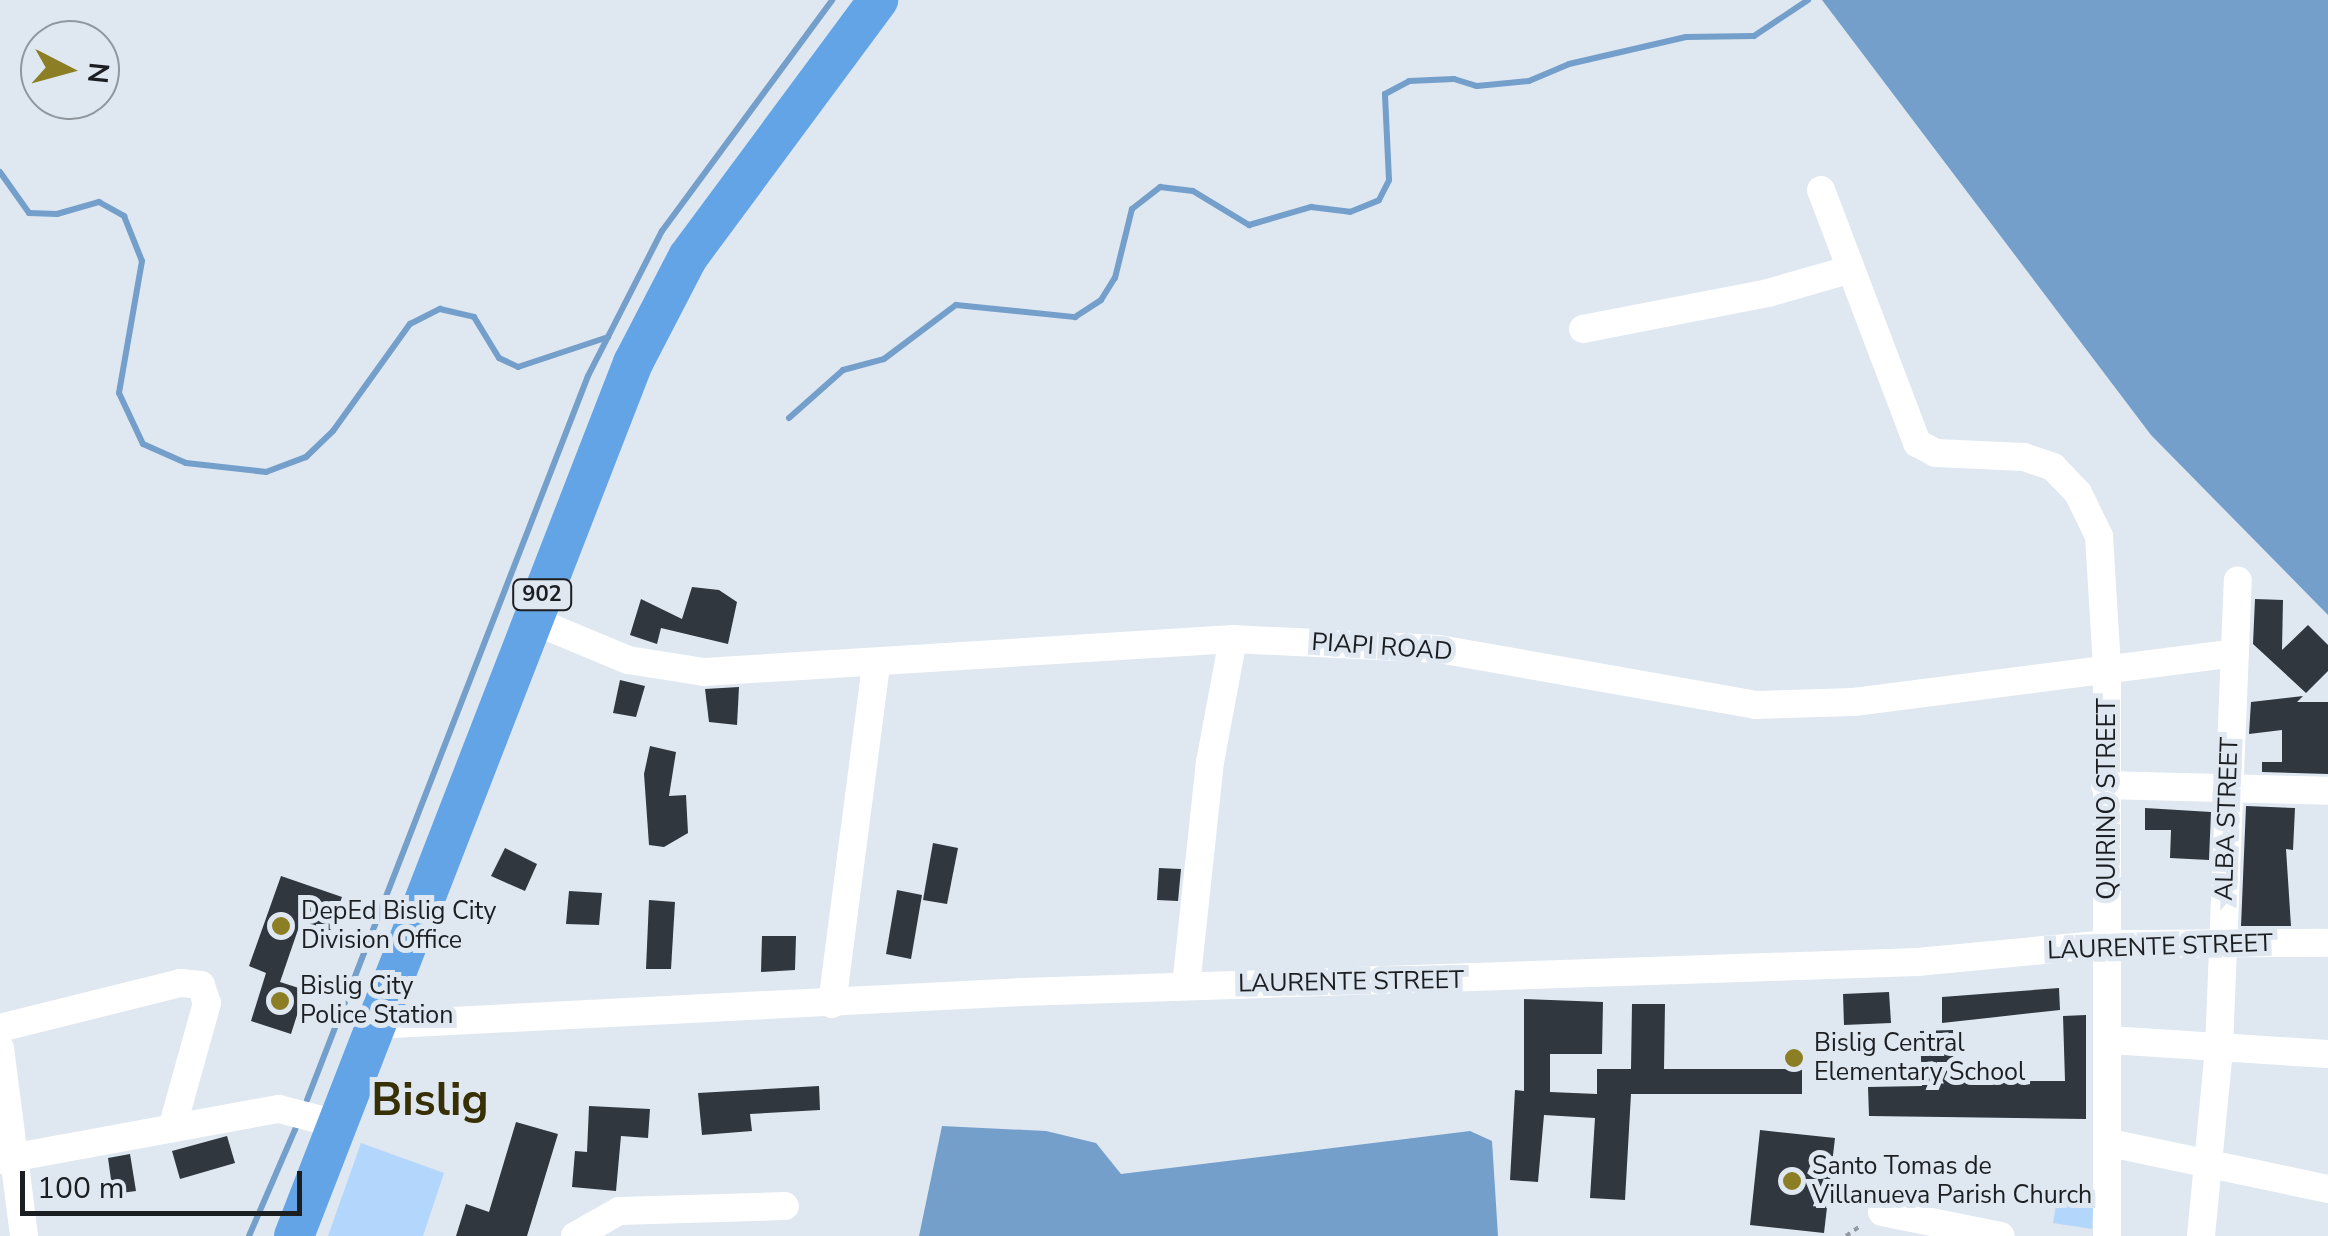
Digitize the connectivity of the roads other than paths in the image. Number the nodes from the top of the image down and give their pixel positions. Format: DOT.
graph roads {
  1 [pos="878,0"];
  2 [pos="1820,190"];
  3 [pos="1848,270"];
  4 [pos="1583,329"];
  5 [pos="2238,580"];
  6 [pos="532,620"];
  7 [pos="1233,639"];
  8 [pos="2235,653"];
  9 [pos="876,662"];
  10 [pos="2108,666"];
  11 [pos="2104,785"];
  12 [pos="2227,789"];
  13 [pos="2328,791"];
  14 [pos="2328,943"];
  15 [pos="2108,944"];
  16 [pos="2222,944"];
  17 [pos="1186,986"];
  18 [pos="832,1004"];
  19 [pos="373,1025"];
  20 [pos="0,1028"];
  21 [pos="2110,1040"];
  22 [pos="0,1048"];
  23 [pos="2218,1048"];
  24 [pos="2328,1054"];
  25 [pos="336,1124"];
  26 [pos="172,1128"];
  27 [pos="2110,1143"];
  28 [pos="7,1159"];
  29 [pos="2209,1161"];
  30 [pos="2328,1189"];
  31 [pos="785,1206"];
  32 [pos="1882,1212"];
  33 [pos="24,1236"];
  34 [pos="294,1236"];
  35 [pos="575,1236"];
  36 [pos="2000,1236"];
  37 [pos="2108,1236"];
  38 [pos="2201,1236"];
  1 -- 6 [label="highway, 902"];
  2 -- 3 [label="street"];
  3 -- 4 [label="street"];
  3 -- 10 [label="street, QUIRINO STREET"];
  5 -- 8 [label="street, ALBA STREET"];
  6 -- 9 [label="street, PIAPI ROAD"];
  6 -- 19 [label="highway, 902"];
  7 -- 9 [label="street, PIAPI ROAD"];
  7 -- 10 [label="street, PIAPI ROAD"];
  7 -- 17 [label="street"];
  8 -- 10 [label="street, PIAPI ROAD"];
  8 -- 12 [label="street, ALBA STREET"];
  9 -- 18 [label="street"];
  10 -- 11 [label="street, QUIRINO STREET"];
  11 -- 12 [label="street"];
  11 -- 15 [label="street, QUIRINO STREET"];
  12 -- 13 [label="street"];
  12 -- 16 [label="street, ALBA STREET"];
  14 -- 16 [label="street, LAURENTE STREET"];
  15 -- 16 [label="street, LAURENTE STREET"];
  15 -- 17 [label="street, LAURENTE STREET"];
  15 -- 21 [label="street, QUIRINO STREET"];
  16 -- 23 [label="street, ALBA STREET"];
  17 -- 18 [label="street, LAURENTE STREET"];
  18 -- 19 [label="street, LAURENTE STREET"];
  19 -- 25 [label="highway, 902"];
  20 -- 26 [label="street"];
  21 -- 23 [label="street"];
  21 -- 27 [label="street, QUIRINO STREET"];
  22 -- 28 [label="street"];
  23 -- 24 [label="street"];
  23 -- 29 [label="street, ALBA STREET"];
  25 -- 26 [label="street"];
  25 -- 34 [label="highway, 902"];
  26 -- 28 [label="street"];
  27 -- 29 [label="street"];
  27 -- 37 [label="street, QUIRINO STREET"];
  28 -- 33 [label="street"];
  29 -- 30 [label="street"];
  29 -- 38 [label="street, ALBA STREET"];
  31 -- 35 [label="street"];
  32 -- 36 [label="street"];
}
